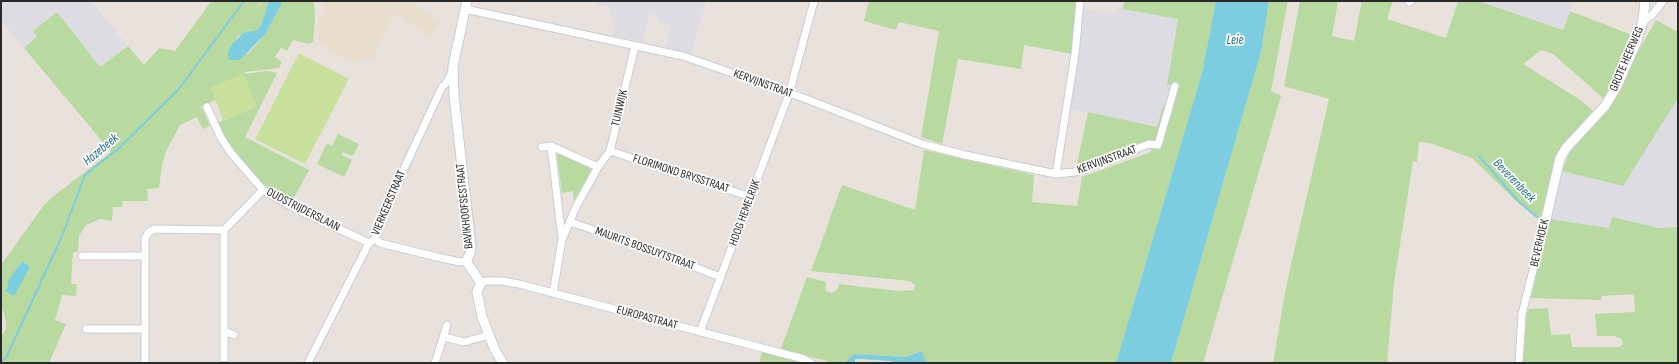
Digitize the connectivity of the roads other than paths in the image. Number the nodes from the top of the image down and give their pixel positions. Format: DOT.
graph roads {
  1 [pos="814,1"];
  2 [pos="1080,1"];
  3 [pos="1645,1"];
  4 [pos="1663,1"];
  5 [pos="466,5"];
  6 [pos="1643,21"];
  7 [pos="635,46"];
  8 [pos="450,85"];
  9 [pos="1175,86"];
  10 [pos="788,94"];
  11 [pos="207,107"];
  12 [pos="1582,130"];
  13 [pos="552,146"];
  14 [pos="542,147"];
  15 [pos="610,151"];
  16 [pos="598,167"];
  17 [pos="1056,174"];
  18 [pos="263,190"];
  19 [pos="751,197"];
  20 [pos="1546,219"];
  21 [pos="570,222"];
  22 [pos="224,230"];
  23 [pos="562,240"];
  24 [pos="372,241"];
  25 [pos="82,256"];
  26 [pos="144,256"];
  27 [pos="466,261"];
  28 [pos="721,277"];
  29 [pos="481,283"];
  30 [pos="553,293"];
  31 [pos="447,325"];
  32 [pos="86,329"];
  33 [pos="145,329"];
  34 [pos="224,331"];
  35 [pos="700,332"];
  36 [pos="234,335"];
  37 [pos="489,335"];
  38 [pos="444,337"];
  39 [pos="224,358"];
  40 [pos="145,363"];
  41 [pos="308,363"];
  42 [pos="435,363"];
  43 [pos="503,363"];
  44 [pos="811,363"];
  45 [pos="1519,363"];
  1 -- 10 [label="street, HOOG HEMELRIJK"];
  2 -- 17 [label="street, KERVIJNSTRAAT"];
  3 -- 6 [label="street, GROTE HEERWEG"];
  4 -- 6 [label="street"];
  5 -- 7 [label="street, KERVIJNSTRAAT"];
  5 -- 8 [label="street, BAVIKHOOFSESTRAAT"];
  6 -- 12 [label="street, GROTE HEERWEG"];
  7 -- 10 [label="street, KERVIJNSTRAAT"];
  7 -- 15 [label="street, TUINWIJK"];
  8 -- 24 [label="street, VIERKEERSTRAAT"];
  8 -- 27 [label="street, BAVIKHOOFSESTRAAT"];
  9 -- 17 [label="street, KERVIJNSTRAAT"];
  10 -- 17 [label="street, KERVIJNSTRAAT"];
  10 -- 19 [label="street, HOOG HEMELRIJK"];
  11 -- 18 [label="street, OUDSTRIJDERSLAAN"];
  12 -- 20 [label="street, BEVERHOEK"];
  13 -- 14 [label="street"];
  13 -- 16 [label="street"];
  13 -- 23 [label="street, TUINWIJK"];
  15 -- 16 [label="street, TUINWIJK"];
  15 -- 19 [label="street, FLORIMOND BRYSSTRAAT"];
  16 -- 21 [label="street, TUINWIJK"];
  18 -- 22 [label="street"];
  18 -- 24 [label="street, OUDSTRIJDERSLAAN"];
  19 -- 28 [label="street, HOOG HEMELRIJK"];
  20 -- 45 [label="street, BEVERHOEK"];
  21 -- 23 [label="street, TUINWIJK"];
  21 -- 28 [label="street, MAURITS BOSSUYTSTRAAT"];
  22 -- 26 [label="street"];
  22 -- 34 [label="street"];
  23 -- 30 [label="street, TUINWIJK"];
  24 -- 27 [label="street, OUDSTRIJDERSLAAN"];
  24 -- 41 [label="street, VIERKEERSTRAAT"];
  25 -- 26 [label="street"];
  26 -- 33 [label="street"];
  27 -- 29 [label="street, BAVIKHOOFSESTRAAT"];
  28 -- 35 [label="street, HOOG HEMELRIJK"];
  29 -- 30 [label="street, EUROPASTRAAT"];
  29 -- 37 [label="street"];
  30 -- 35 [label="street, EUROPASTRAAT"];
  31 -- 38 [label="street"];
  32 -- 33 [label="street"];
  33 -- 40 [label="street"];
  34 -- 36 [label="street"];
  34 -- 39 [label="street"];
  35 -- 44 [label="street, EUROPASTRAAT"];
  37 -- 38 [label="street"];
  37 -- 43 [label="street"];
  38 -- 42 [label="street"];
}
